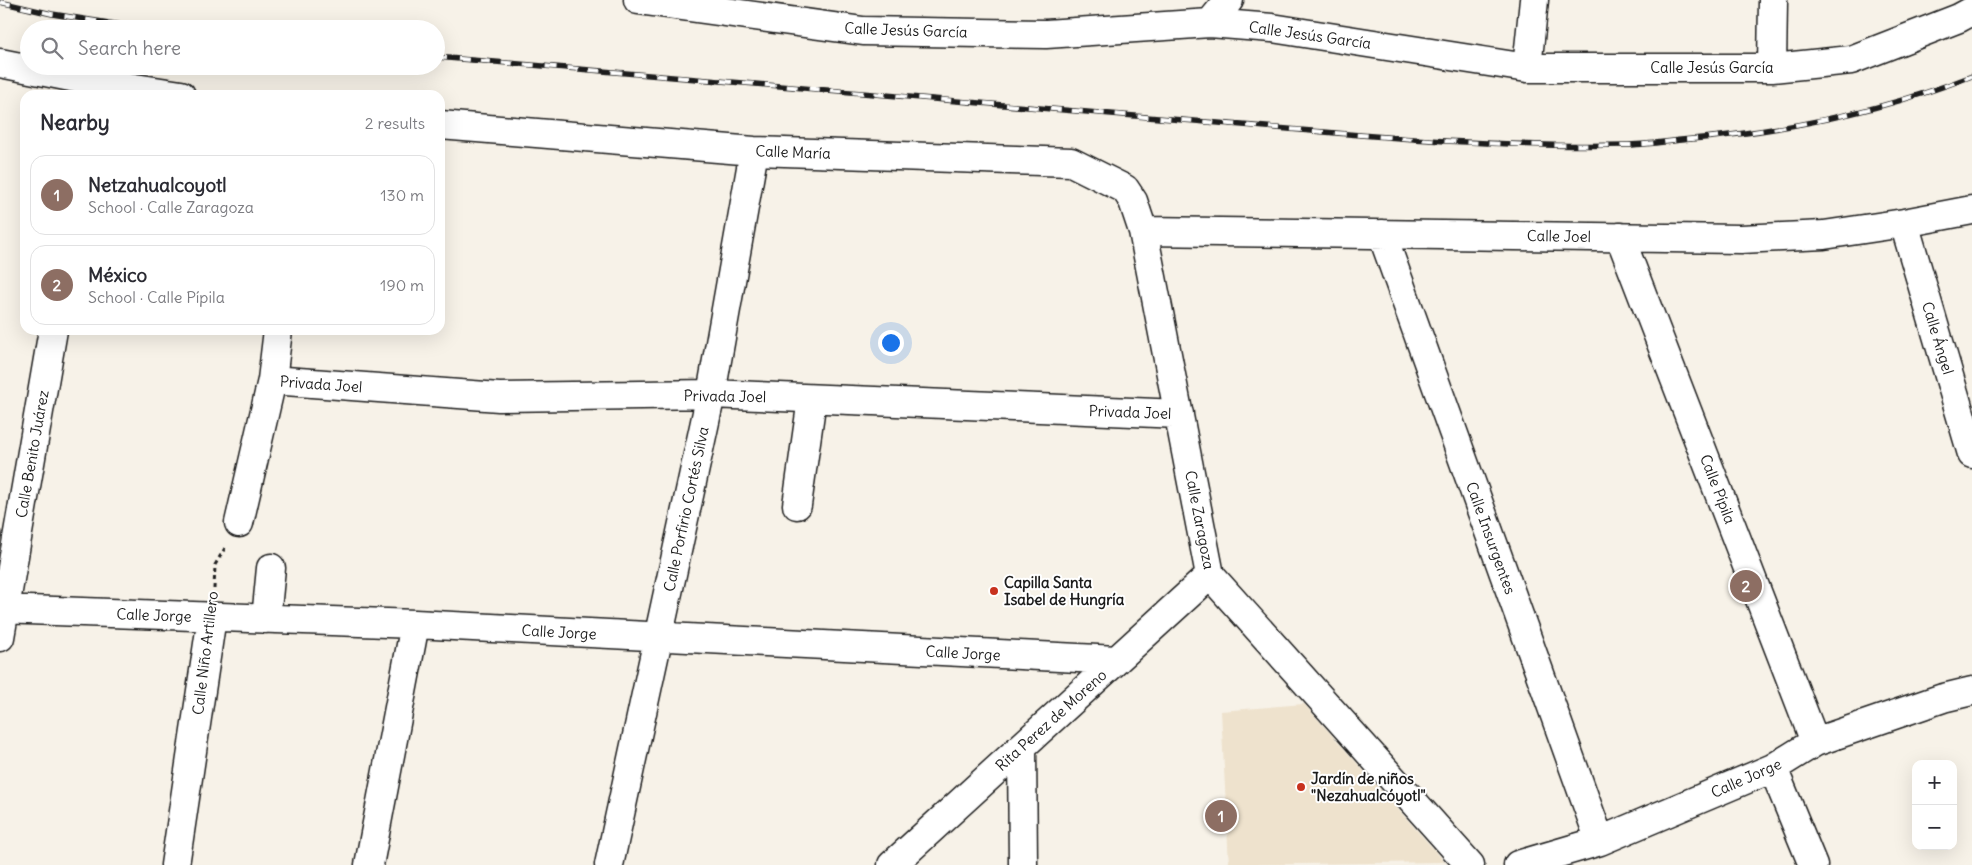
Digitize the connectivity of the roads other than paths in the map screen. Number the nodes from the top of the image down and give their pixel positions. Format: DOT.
graph roads {
  1 [pos="638,0"];
  2 [pos="1229,0"];
  3 [pos="1534,0"];
  4 [pos="1772,0"];
  5 [pos="1964,10"];
  6 [pos="1210,23"];
  7 [pos="0,63"];
  8 [pos="20,68"];
  9 [pos="1527,68"];
  10 [pos="1772,68"];
  11 [pos="46,75"];
  12 [pos="95,88"];
  13 [pos="120,90"];
  14 [pos="445,125"];
  15 [pos="754,152"];
  16 [pos="1133,202"];
  17 [pos="1972,210"];
  18 [pos="1904,223"];
  19 [pos="1143,231"];
  20 [pos="1382,234"];
  21 [pos="1620,237"];
  22 [pos="52,335"];
  23 [pos="277,335"];
  24 [pos="272,380"];
  25 [pos="711,394"];
  26 [pos="812,399"];
  27 [pos="1179,414"];
  28 [pos="1972,454"];
  29 [pos="797,505"];
  30 [pos="239,523"];
  31 [pos="272,568"];
  32 [pos="1210,575"];
  33 [pos="2,609"];
  34 [pos="212,617"];
  35 [pos="266,619"];
  36 [pos="415,624"];
  37 [pos="0,638"];
  38 [pos="658,638"];
  39 [pos="1117,660"];
  40 [pos="1972,691"];
  41 [pos="1816,742"];
  42 [pos="1022,747"];
  43 [pos="1773,768"];
  44 [pos="1600,841"];
  45 [pos="175,865"];
  46 [pos="369,865"];
  47 [pos="609,865"];
  48 [pos="892,865"];
  49 [pos="1023,865"];
  50 [pos="1470,865"];
  51 [pos="1518,865"];
  52 [pos="1813,865"];
  1 -- 6 [label="street, Calle Jesús García"];
  2 -- 6 [label="street"];
  3 -- 9 [label="street"];
  4 -- 10 [label="street"];
  5 -- 10 [label="street, Calle Jesús García"];
  6 -- 9 [label="street, Calle Jesús García"];
  7 -- 8 [label="street"];
  9 -- 10 [label="street, Calle Jesús García"];
  11 -- 12 [label="street"];
  12 -- 13 [label="street"];
  14 -- 15 [label="street, Calle María"];
  15 -- 16 [label="street, Calle María"];
  15 -- 25 [label="street, Calle Porfirio Cortés Silva"];
  16 -- 19 [label="street, Calle Zaragoza"];
  17 -- 18 [label="street, Calle Joel"];
  18 -- 21 [label="street, Calle Joel"];
  18 -- 28 [label="street, Calle Ángel"];
  19 -- 20 [label="street, Calle Joel"];
  19 -- 27 [label="street, Calle Zaragoza"];
  20 -- 21 [label="street, Calle Joel"];
  20 -- 44 [label="street, Calle Insurgentes"];
  21 -- 41 [label="street, Calle Pípila"];
  22 -- 33 [label="street, Calle Benito Juárez"];
  23 -- 24 [label="street"];
  24 -- 25 [label="street, Privada Joel"];
  24 -- 30 [label="street"];
  25 -- 26 [label="street, Privada Joel"];
  25 -- 38 [label="street, Calle Porfirio Cortés Silva"];
  26 -- 27 [label="street, Privada Joel"];
  26 -- 29 [label="street"];
  27 -- 32 [label="street, Calle Zaragoza"];
  31 -- 35 [label="street"];
  32 -- 39 [label="street, Rita Perez de Moreno"];
  32 -- 50 [label="street, Calle Zaragoza"];
  33 -- 34 [label="street, Calle Jorge"];
  33 -- 37 [label="street, Calle Benito Juárez"];
  34 -- 35 [label="street, Calle Jorge"];
  34 -- 45 [label="street, Calle Niño Artillero"];
  35 -- 36 [label="street, Calle Jorge"];
  36 -- 38 [label="street, Calle Jorge"];
  36 -- 46 [label="street"];
  38 -- 39 [label="street, Calle Jorge"];
  38 -- 47 [label="street, Calle Porfirio Cortés Silva"];
  39 -- 42 [label="street, Rita Perez de Moreno"];
  40 -- 41 [label="street, Calle Jorge"];
  41 -- 43 [label="street, Calle Jorge"];
  42 -- 48 [label="street, Rita Perez de Moreno"];
  42 -- 49 [label="street"];
  43 -- 44 [label="street, Calle Jorge"];
  43 -- 52 [label="street"];
  44 -- 51 [label="street, Calle Jorge"];
}
